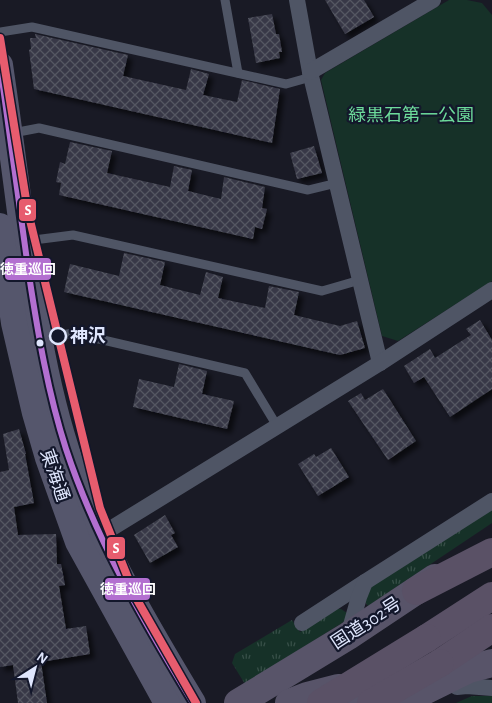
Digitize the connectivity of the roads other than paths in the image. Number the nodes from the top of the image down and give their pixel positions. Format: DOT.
graph roads {
  1 [pos="225,0"];
  2 [pos="297,0"];
  3 [pos="433,0"];
  4 [pos="0,32"];
  5 [pos="0,65"];
  6 [pos="238,73"];
  7 [pos="310,74"];
  8 [pos="6,122"];
  9 [pos="337,183"];
  10 [pos="0,226"];
  11 [pos="24,241"];
  12 [pos="360,280"];
  13 [pos="492,290"];
  14 [pos="39,340"];
  15 [pos="380,363"];
  16 [pos="277,426"];
  17 [pos="492,501"];
  18 [pos="99,536"];
  19 [pos="492,540"];
  20 [pos="492,552"];
  21 [pos="365,582"];
  22 [pos="416,591"];
  23 [pos="492,596"];
  24 [pos="302,623"];
  25 [pos="492,628"];
  26 [pos="348,636"];
  27 [pos="492,663"];
  28 [pos="492,668"];
  29 [pos="457,687"];
  30 [pos="492,688"];
  31 [pos="167,703"];
  32 [pos="193,703"];
  33 [pos="238,703"];
  34 [pos="289,703"];
  35 [pos="321,703"];
  36 [pos="372,703"];
  37 [pos="431,703"];
  1 -- 6 [label="lane"];
  2 -- 7 [label="street"];
  3 -- 7 [label="street"];
  4 -- 6 [label="lane"];
  5 -- 8 [label="main road, 東海通"];
  6 -- 7 [label="lane"];
  7 -- 9 [label="street"];
  8 -- 9 [label="lane"];
  8 -- 11 [label="main road, 東海通"];
  9 -- 12 [label="street"];
  10 -- 31 [label="main road, 東海通"];
  11 -- 12 [label="lane"];
  11 -- 14 [label="main road, 東海通"];
  12 -- 15 [label="street"];
  13 -- 15 [label="street"];
  14 -- 16 [label="lane"];
  14 -- 18 [label="main road, 東海通"];
  15 -- 16 [label="street"];
  16 -- 18 [label="street"];
  17 -- 21 [label="street"];
  18 -- 32 [label="main road, 東海通"];
  19 -- 22 [label="highway, 国道302号"];
  20 -- 22 [label="highway"];
  21 -- 24 [label="street"];
  21 -- 26 [label="street"];
  22 -- 26 [label="highway, 国道302号"];
  23 -- 35 [label="highway, bridge"];
  25 -- 36 [label="highway, bridge"];
  26 -- 33 [label="highway, 国道302号"];
  27 -- 34 [label="highway"];
  28 -- 29 [label="highway"];
  29 -- 30 [label="street"];
  29 -- 37 [label="highway"];
}
